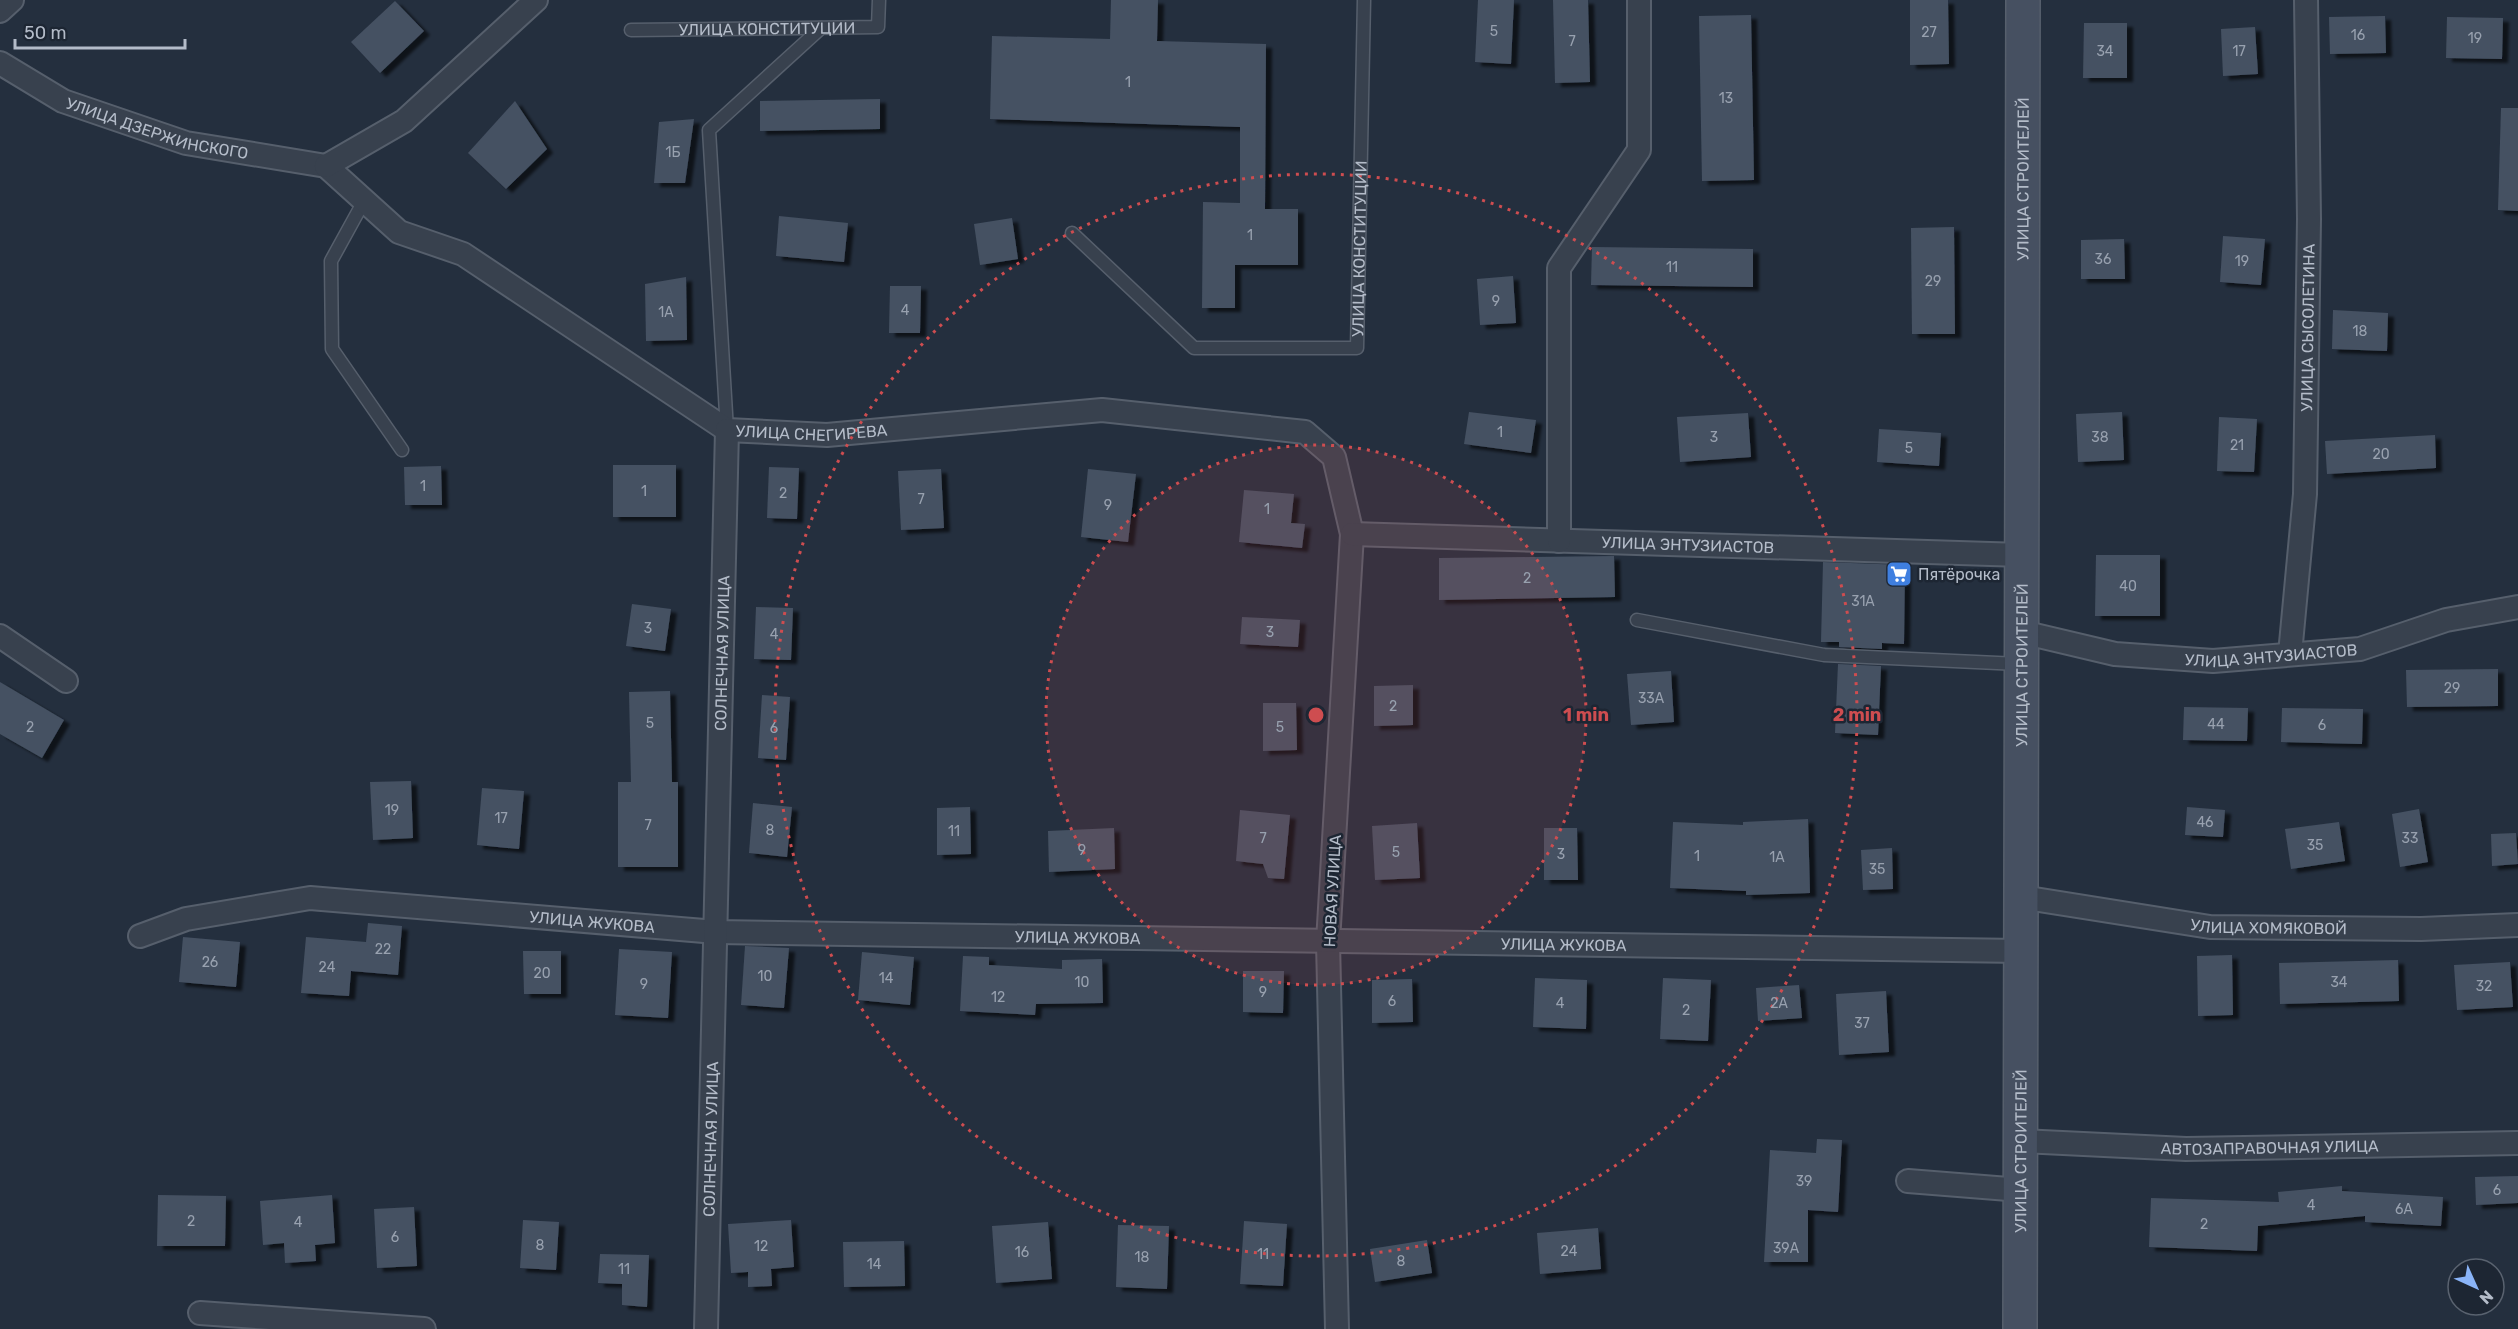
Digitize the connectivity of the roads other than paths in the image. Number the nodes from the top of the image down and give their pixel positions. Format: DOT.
graph roads {
  1 [pos="12,0"];
  2 [pos="536,0"];
  3 [pos="879,0"];
  4 [pos="1364,0"];
  5 [pos="1639,0"];
  6 [pos="2023,0"];
  7 [pos="2306,0"];
  8 [pos="0,11"];
  9 [pos="821,28"];
  10 [pos="632,30"];
  11 [pos="0,63"];
  12 [pos="326,166"];
  13 [pos="364,201"];
  14 [pos="1072,233"];
  15 [pos="727,430"];
  16 [pos="402,450"];
  17 [pos="1334,457"];
  18 [pos="1352,534"];
  19 [pos="1559,541"];
  20 [pos="2022,555"];
  21 [pos="2518,607"];
  22 [pos="1637,620"];
  23 [pos="2022,632"];
  24 [pos="0,636"];
  25 [pos="2290,654"];
  26 [pos="2022,664"];
  27 [pos="66,681"];
  28 [pos="2021,897"];
  29 [pos="2518,925"];
  30 [pos="717,932"];
  31 [pos="140,936"];
  32 [pos="1328,942"];
  33 [pos="2021,951"];
  34 [pos="2021,1142"];
  35 [pos="2518,1143"];
  36 [pos="1908,1181"];
  37 [pos="2021,1190"];
  38 [pos="200,1313"];
  39 [pos="424,1329"];
  40 [pos="706,1329"];
  41 [pos="1337,1329"];
  42 [pos="2020,1329"];
  1 -- 8 [label="street"];
  2 -- 12 [label="street"];
  3 -- 9 [label="lane, УЛИЦА КОНСТИТУЦИИ"];
  4 -- 14 [label="lane, УЛИЦА КОНСТИТУЦИИ"];
  5 -- 19 [label="street"];
  6 -- 20 [label="main road, УЛИЦА СТРОИТЕЛЕЙ"];
  7 -- 25 [label="street, УЛИЦА СЫСОЛЕТИНА"];
  9 -- 10 [label="lane, УЛИЦА КОНСТИТУЦИИ"];
  9 -- 15 [label="lane, СОЛНЕЧНАЯ УЛИЦА"];
  11 -- 12 [label="street, УЛИЦА ДЗЕРЖИНСКОГО"];
  12 -- 13 [label="street, УЛИЦА СНЕГИРЕВА"];
  13 -- 15 [label="street, УЛИЦА СНЕГИРЕВА"];
  13 -- 16 [label="lane"];
  15 -- 17 [label="street, УЛИЦА СНЕГИРЕВА"];
  15 -- 30 [label="street, СОЛНЕЧНАЯ УЛИЦА"];
  17 -- 18 [label="street, НОВАЯ УЛИЦА"];
  18 -- 19 [label="street, УЛИЦА ЭНТУЗИАСТОВ"];
  18 -- 32 [label="street, НОВАЯ УЛИЦА"];
  19 -- 20 [label="street, УЛИЦА ЭНТУЗИАСТОВ"];
  20 -- 23 [label="main road, УЛИЦА СТРОИТЕЛЕЙ"];
  21 -- 25 [label="street, УЛИЦА ЭНТУЗИАСТОВ"];
  22 -- 26 [label="lane"];
  23 -- 25 [label="street, УЛИЦА ЭНТУЗИАСТОВ"];
  23 -- 26 [label="main road, УЛИЦА СТРОИТЕЛЕЙ"];
  24 -- 27 [label="street"];
  26 -- 28 [label="main road, УЛИЦА СТРОИТЕЛЕЙ"];
  28 -- 29 [label="street, УЛИЦА ХОМЯКОВОЙ"];
  28 -- 33 [label="main road, УЛИЦА СТРОИТЕЛЕЙ"];
  30 -- 31 [label="street, УЛИЦА ЖУКОВА"];
  30 -- 32 [label="street, УЛИЦА ЖУКОВА"];
  30 -- 40 [label="street, СОЛНЕЧНАЯ УЛИЦА"];
  32 -- 33 [label="street, УЛИЦА ЖУКОВА"];
  32 -- 41 [label="street, НОВАЯ УЛИЦА"];
  33 -- 34 [label="main road, УЛИЦА СТРОИТЕЛЕЙ"];
  34 -- 35 [label="street, АВТОЗАПРАВОЧНАЯ УЛИЦА"];
  34 -- 37 [label="main road, УЛИЦА СТРОИТЕЛЕЙ"];
  36 -- 37 [label="street"];
  37 -- 42 [label="main road, УЛИЦА СТРОИТЕЛЕЙ"];
  38 -- 39 [label="street"];
}
